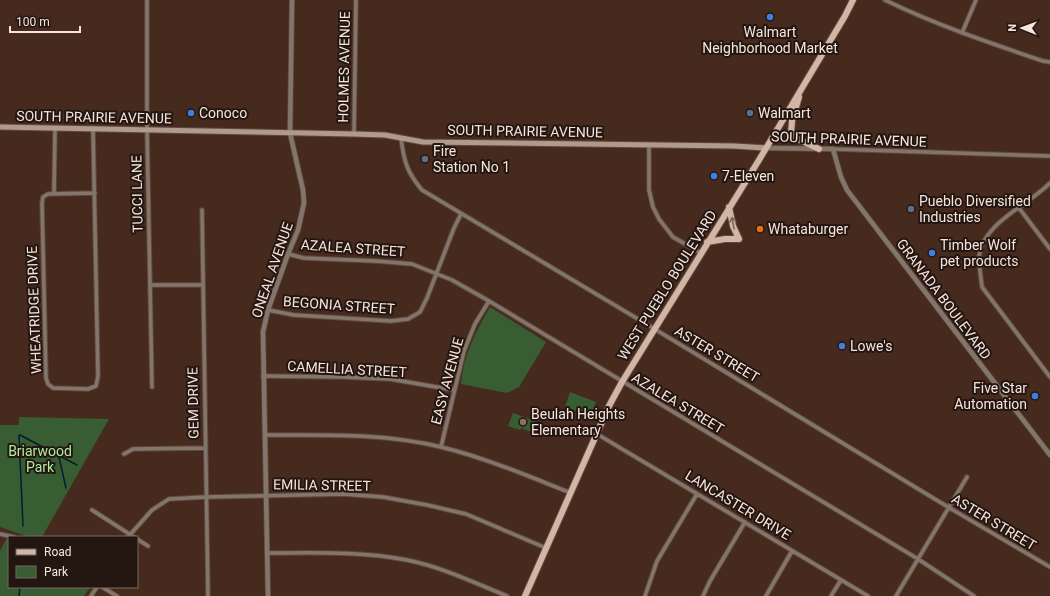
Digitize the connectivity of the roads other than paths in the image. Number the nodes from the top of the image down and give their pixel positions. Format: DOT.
graph roads {
  1 [pos="147,0"];
  2 [pos="292,0"];
  3 [pos="356,0"];
  4 [pos="853,0"];
  5 [pos="885,0"];
  6 [pos="976,0"];
  7 [pos="962,33"];
  8 [pos="1050,62"];
  9 [pos="802,88"];
  10 [pos="0,127"];
  11 [pos="55,128"];
  12 [pos="93,128"];
  13 [pos="147,129"];
  14 [pos="290,133"];
  15 [pos="354,134"];
  16 [pos="401,138"];
  17 [pos="649,145"];
  18 [pos="766,148"];
  19 [pos="819,149"];
  20 [pos="833,149"];
  21 [pos="1050,156"];
  22 [pos="1050,184"];
  23 [pos="54,194"];
  24 [pos="95,194"];
  25 [pos="730,207"];
  26 [pos="1019,208"];
  27 [pos="202,210"];
  28 [pos="461,214"];
  29 [pos="707,242"];
  30 [pos="1050,249"];
  31 [pos="701,252"];
  32 [pos="288,254"];
  33 [pos="437,273"];
  34 [pos="203,284"];
  35 [pos="150,285"];
  36 [pos="489,301"];
  37 [pos="268,310"];
  38 [pos="654,329"];
  39 [pos="263,376"];
  40 [pos="1050,377"];
  41 [pos="622,382"];
  42 [pos="152,387"];
  43 [pos="454,390"];
  44 [pos="597,434"];
  45 [pos="266,435"];
  46 [pos="441,447"];
  47 [pos="204,448"];
  48 [pos="124,454"];
  49 [pos="1050,455"];
  50 [pos="967,476"];
  51 [pos="570,493"];
  52 [pos="697,494"];
  53 [pos="266,496"];
  54 [pos="206,497"];
  55 [pos="948,507"];
  56 [pos="92,510"];
  57 [pos="745,522"];
  58 [pos="129,536"];
  59 [pos="138,540"];
  60 [pos="148,546"];
  61 [pos="546,548"];
  62 [pos="792,551"];
  63 [pos="267,553"];
  64 [pos="918,559"];
  65 [pos="1050,567"];
  66 [pos="841,580"];
  67 [pos="104,588"];
  68 [pos="117,596"];
  69 [pos="208,596"];
  70 [pos="268,596"];
  71 [pos="507,596"];
  72 [pos="525,596"];
  73 [pos="645,596"];
  74 [pos="703,596"];
  75 [pos="766,596"];
  76 [pos="831,596"];
  77 [pos="868,596"];
  78 [pos="896,596"];
  79 [pos="974,596"];
  1 -- 13 [label="street, TUCCI LANE"];
  2 -- 14 [label="street, ONEAL AVENUE"];
  3 -- 15 [label="street, HOLMES AVENUE"];
  4 -- 9 [label="main road, WEST PUEBLO BOULEVARD"];
  5 -- 7 [label="street"];
  6 -- 7 [label="street"];
  7 -- 8 [label="street"];
  9 -- 18 [label="main road, WEST PUEBLO BOULEVARD"];
  9 -- 19 [label="main road"];
  10 -- 11 [label="main road, SOUTH PRAIRIE AVENUE"];
  11 -- 12 [label="main road, SOUTH PRAIRIE AVENUE"];
  11 -- 23 [label="street"];
  12 -- 13 [label="main road, SOUTH PRAIRIE AVENUE"];
  12 -- 24 [label="street, WHEATRIDGE DRIVE"];
  13 -- 14 [label="main road, SOUTH PRAIRIE AVENUE"];
  13 -- 35 [label="street, TUCCI LANE"];
  14 -- 15 [label="main road, SOUTH PRAIRIE AVENUE"];
  14 -- 32 [label="street, ONEAL AVENUE"];
  15 -- 16 [label="main road, SOUTH PRAIRIE AVENUE"];
  16 -- 17 [label="main road, SOUTH PRAIRIE AVENUE"];
  16 -- 28 [label="street, ASTER STREET"];
  17 -- 18 [label="main road, SOUTH PRAIRIE AVENUE"];
  17 -- 31 [label="street"];
  18 -- 19 [label="street, SOUTH PRAIRIE AVENUE"];
  18 -- 25 [label="main road, WEST PUEBLO BOULEVARD"];
  19 -- 20 [label="street, SOUTH PRAIRIE AVENUE"];
  20 -- 21 [label="street, SOUTH PRAIRIE AVENUE"];
  20 -- 49 [label="street, GRANADA BOULEVARD"];
  22 -- 26 [label="street"];
  23 -- 24 [label="street"];
  23 -- 24 [label="street, WHEATRIDGE DRIVE"];
  25 -- 29 [label="main road, WEST PUEBLO BOULEVARD"];
  29 -- 25 [label="main road, one-way"];
  26 -- 30 [label="street"];
  26 -- 40 [label="street"];
  27 -- 34 [label="street, GEM DRIVE"];
  28 -- 33 [label="street, BEGONIA STREET"];
  28 -- 38 [label="street, ASTER STREET"];
  29 -- 31 [label="main road, WEST PUEBLO BOULEVARD"];
  31 -- 38 [label="main road, WEST PUEBLO BOULEVARD"];
  32 -- 33 [label="street, AZALEA STREET"];
  32 -- 37 [label="street, ONEAL AVENUE"];
  33 -- 36 [label="street, AZALEA STREET"];
  33 -- 37 [label="street, BEGONIA STREET"];
  34 -- 35 [label="street"];
  34 -- 47 [label="street, GEM DRIVE"];
  35 -- 42 [label="street, TUCCI LANE"];
  36 -- 41 [label="street, AZALEA STREET"];
  36 -- 43 [label="street, EASY AVENUE"];
  37 -- 39 [label="street, ONEAL AVENUE"];
  38 -- 41 [label="main road, WEST PUEBLO BOULEVARD"];
  38 -- 55 [label="street, ASTER STREET"];
  39 -- 43 [label="street, CAMELLIA STREET"];
  39 -- 45 [label="street, ONEAL AVENUE"];
  41 -- 44 [label="main road, WEST PUEBLO BOULEVARD"];
  41 -- 64 [label="street, AZALEA STREET"];
  43 -- 46 [label="street, EASY AVENUE"];
  44 -- 51 [label="main road, WEST PUEBLO BOULEVARD"];
  44 -- 52 [label="street, LANCASTER DRIVE"];
  45 -- 46 [label="street"];
  45 -- 53 [label="street, ONEAL AVENUE"];
  46 -- 51 [label="street"];
  47 -- 48 [label="street"];
  47 -- 54 [label="street, GEM DRIVE"];
  50 -- 55 [label="street"];
  51 -- 61 [label="main road, WEST PUEBLO BOULEVARD"];
  52 -- 57 [label="street, LANCASTER DRIVE"];
  52 -- 73 [label="street"];
  53 -- 54 [label="street, EMILIA STREET"];
  53 -- 61 [label="street, EMILIA STREET"];
  53 -- 63 [label="street, ONEAL AVENUE"];
  54 -- 58 [label="street, EMILIA STREET"];
  54 -- 69 [label="street, GEM DRIVE"];
  55 -- 64 [label="street"];
  55 -- 65 [label="street, ASTER STREET"];
  56 -- 58 [label="street"];
  57 -- 62 [label="street, LANCASTER DRIVE"];
  57 -- 74 [label="street"];
  59 -- 60 [label="street"];
  61 -- 72 [label="main road, WEST PUEBLO BOULEVARD"];
  62 -- 66 [label="street, LANCASTER DRIVE"];
  62 -- 75 [label="street"];
  63 -- 70 [label="street, ONEAL AVENUE"];
  63 -- 71 [label="street"];
  64 -- 78 [label="street"];
  64 -- 79 [label="street, AZALEA STREET"];
  66 -- 76 [label="street"];
  66 -- 77 [label="street, LANCASTER DRIVE"];
  67 -- 68 [label="street"];
}
